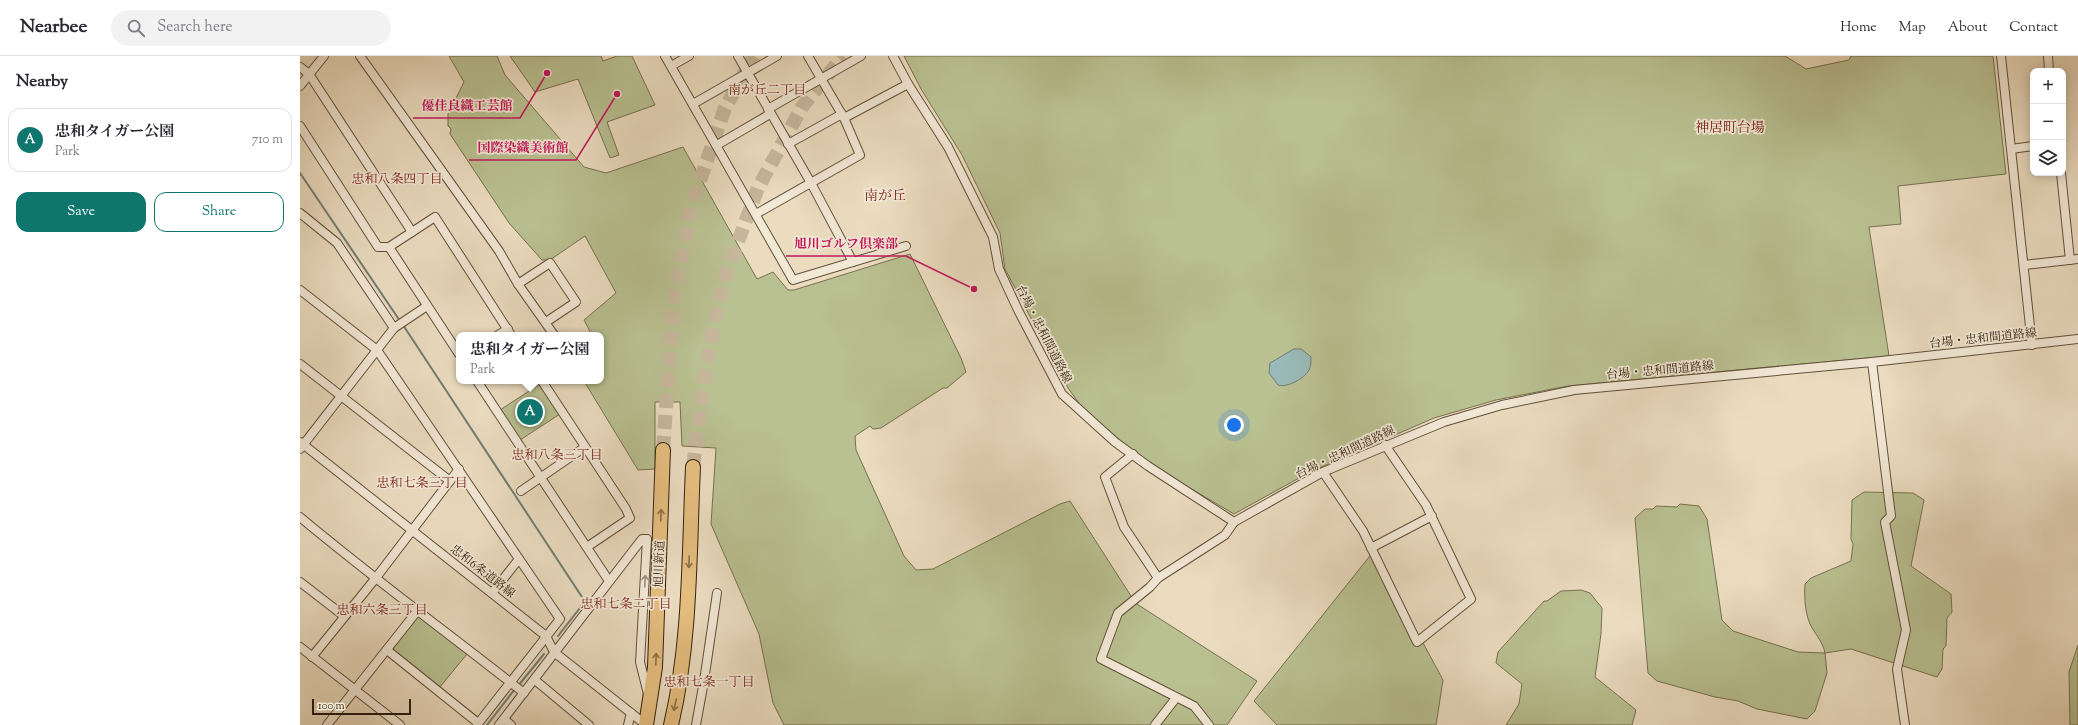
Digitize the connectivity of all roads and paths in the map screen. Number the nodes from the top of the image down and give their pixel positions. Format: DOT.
graph roads {
  1 [pos="324,56"];
  2 [pos="360,56"];
  3 [pos="665,56"];
  4 [pos="689,56"];
  5 [pos="738,56"];
  6 [pos="777,56"];
  7 [pos="808,56"];
  8 [pos="861,56"];
  9 [pos="893,56"];
  10 [pos="2001,56"];
  11 [pos="2048,56"];
  12 [pos="671,66"];
  13 [pos="300,67"];
  14 [pos="2049,68"];
  15 [pos="310,74"];
  16 [pos="747,74"];
  17 [pos="821,79"];
  18 [pos="908,84"];
  19 [pos="300,86"];
  20 [pos="693,104"];
  21 [pos="769,112"];
  22 [pos="843,116"];
  23 [pos="300,126"];
  24 [pos="788,144"];
  25 [pos="717,145"];
  26 [pos="2030,146"];
  27 [pos="2011,149"];
  28 [pos="2060,176"];
  29 [pos="810,183"];
  30 [pos="300,213"];
  31 [pos="756,214"];
  32 [pos="412,232"];
  33 [pos="906,246"];
  34 [pos="389,248"];
  35 [pos="2074,260"];
  36 [pos="853,262"];
  37 [pos="2024,265"];
  38 [pos="518,284"];
  39 [pos="300,290"];
  40 [pos="427,306"];
  41 [pos="546,322"];
  42 [pos="399,324"];
  43 [pos="510,332"];
  44 [pos="552,332"];
  45 [pos="2078,340"];
  46 [pos="2032,345"];
  47 [pos="377,350"];
  48 [pos="456,350"];
  49 [pos="1872,362"];
  50 [pos="300,364"];
  51 [pos="479,384"];
  52 [pos="544,384"];
  53 [pos="341,396"];
  54 [pos="301,445"];
  55 [pos="1386,445"];
  56 [pos="585,448"];
  57 [pos="663,450"];
  58 [pos="1133,454"];
  59 [pos="693,467"];
  60 [pos="459,469"];
  61 [pos="1323,472"];
  62 [pos="541,477"];
  63 [pos="450,481"];
  64 [pos="521,491"];
  65 [pos="1432,516"];
  66 [pos="300,517"];
  67 [pos="1234,522"];
  68 [pos="411,530"];
  69 [pos="587,547"];
  70 [pos="1371,548"];
  71 [pos="519,559"];
  72 [pos="1158,578"];
  73 [pos="375,579"];
  74 [pos="609,581"];
  75 [pos="300,582"];
  76 [pos="492,593"];
  77 [pos="717,593"];
  78 [pos="418,610"];
  79 [pos="344,616"];
  80 [pos="546,636"];
  81 [pos="300,647"];
  82 [pos="387,650"];
  83 [pos="554,652"];
  84 [pos="312,657"];
  85 [pos="535,680"];
  86 [pos="517,688"];
  87 [pos="356,690"];
  88 [pos="1176,698"];
  89 [pos="650,702"];
  90 [pos="631,713"];
  91 [pos="501,722"];
  92 [pos="478,724"];
  93 [pos="328,725"];
  94 [pos="400,725"];
  95 [pos="511,725"];
  96 [pos="589,725"];
  97 [pos="628,725"];
  98 [pos="646,725"];
  99 [pos="671,725"];
  100 [pos="696,725"];
  101 [pos="1155,725"];
  102 [pos="1210,725"];
  103 [pos="1905,725"];
  1 -- 15 [label="street"];
  2 -- 38 [label="street"];
  3 -- 12 [label="street"];
  4 -- 12 [label="street"];
  5 -- 16 [label="street"];
  6 -- 16 [label="street"];
  7 -- 17 [label="street"];
  8 -- 17 [label="street"];
  9 -- 18 [label="street, 台場・忠和間道路線"];
  10 -- 27 [label="street"];
  11 -- 14 [label="street"];
  12 -- 20 [label="street"];
  13 -- 15 [label="street"];
  15 -- 19 [label="street"];
  15 -- 32 [label="street"];
  16 -- 20 [label="street"];
  16 -- 21 [label="street"];
  17 -- 21 [label="street"];
  17 -- 22 [label="street"];
  18 -- 22 [label="street"];
  18 -- 58 [label="street, 台場・忠和間道路線"];
  20 -- 25 [label="street"];
  21 -- 24 [label="street"];
  21 -- 25 [label="street"];
  22 -- 24 [label="street"];
  22 -- 29 [label="street"];
  23 -- 34 [label="street"];
  24 -- 29 [label="street"];
  25 -- 31 [label="street"];
  26 -- 27 [label="street"];
  27 -- 37 [label="street"];
  28 -- 35 [label="street"];
  29 -- 31 [label="street"];
  29 -- 36 [label="street"];
  30 -- 42 [label="street"];
  31 -- 36 [label="street"];
  32 -- 34 [label="street"];
  32 -- 43 [label="street"];
  33 -- 36 [label="street"];
  34 -- 40 [label="street"];
  35 -- 37 [label="street"];
  37 -- 46 [label="street"];
  38 -- 41 [label="street"];
  38 -- 41 [label="street"];
  39 -- 47 [label="street"];
  40 -- 42 [label="street"];
  40 -- 48 [label="street"];
  41 -- 44 [label="street"];
  42 -- 47 [label="street"];
  45 -- 46 [label="street, 台場・忠和間道路線"];
  46 -- 49 [label="street, 台場・忠和間道路線"];
  47 -- 53 [label="street"];
  47 -- 60 [label="street"];
  49 -- 55 [label="street, 台場・忠和間道路線"];
  49 -- 103 [label="street"];
  50 -- 53 [label="street"];
  51 -- 62 [label="street"];
  52 -- 56 [label="street"];
  53 -- 54 [label="street"];
  53 -- 63 [label="street"];
  54 -- 68 [label="street, 忠和6条道路線"];
  55 -- 61 [label="street, 台場・忠和間道路線"];
  55 -- 65 [label="street"];
  56 -- 62 [label="street"];
  56 -- 69 [label="street"];
  89 -- 57 [label="highway, 旭川新道, one-way"];
  58 -- 67 [label="street, 台場・忠和間道路線"];
  58 -- 72 [label="street"];
  59 -- 99 [label="highway, one-way"];
  60 -- 63 [label="street"];
  60 -- 71 [label="street"];
  61 -- 67 [label="street, 台場・忠和間道路線"];
  61 -- 70 [label="street"];
  62 -- 64 [label="street"];
  62 -- 69 [label="street"];
  63 -- 68 [label="street"];
  65 -- 70 [label="street"];
  65 -- 70 [label="street"];
  66 -- 73 [label="street"];
  67 -- 72 [label="street"];
  68 -- 73 [label="street"];
  68 -- 76 [label="street, 忠和6条道路線"];
  69 -- 74 [label="street"];
  71 -- 76 [label="street"];
  71 -- 80 [label="street"];
  72 -- 88 [label="street"];
  73 -- 78 [label="street"];
  73 -- 79 [label="street"];
  74 -- 83 [label="street"];
  89 -- 74 [label="street, one-way"];
  75 -- 79 [label="street"];
  76 -- 80 [label="street, 忠和6条道路線"];
  77 -- 100 [label="street"];
  78 -- 82 [label="street"];
  78 -- 86 [label="street"];
  79 -- 84 [label="street"];
  80 -- 83 [label="street, 忠和6条道路線"];
  80 -- 86 [label="street"];
  81 -- 84 [label="street"];
  82 -- 87 [label="street"];
  82 -- 92 [label="street"];
  83 -- 85 [label="street"];
  83 -- 90 [label="street, 忠和6条道路線"];
  84 -- 87 [label="street"];
  85 -- 86 [label="street"];
  85 -- 96 [label="street"];
  86 -- 91 [label="street"];
  86 -- 92 [label="street"];
  87 -- 93 [label="street"];
  87 -- 94 [label="street"];
  88 -- 101 [label="street"];
  88 -- 102 [label="street"];
  89 -- 98 [label="highway, 旭川新道"];
  90 -- 97 [label="street"];
  90 -- 98 [label="street, 忠和6条道路線"];
  91 -- 95 [label="street"];
}
